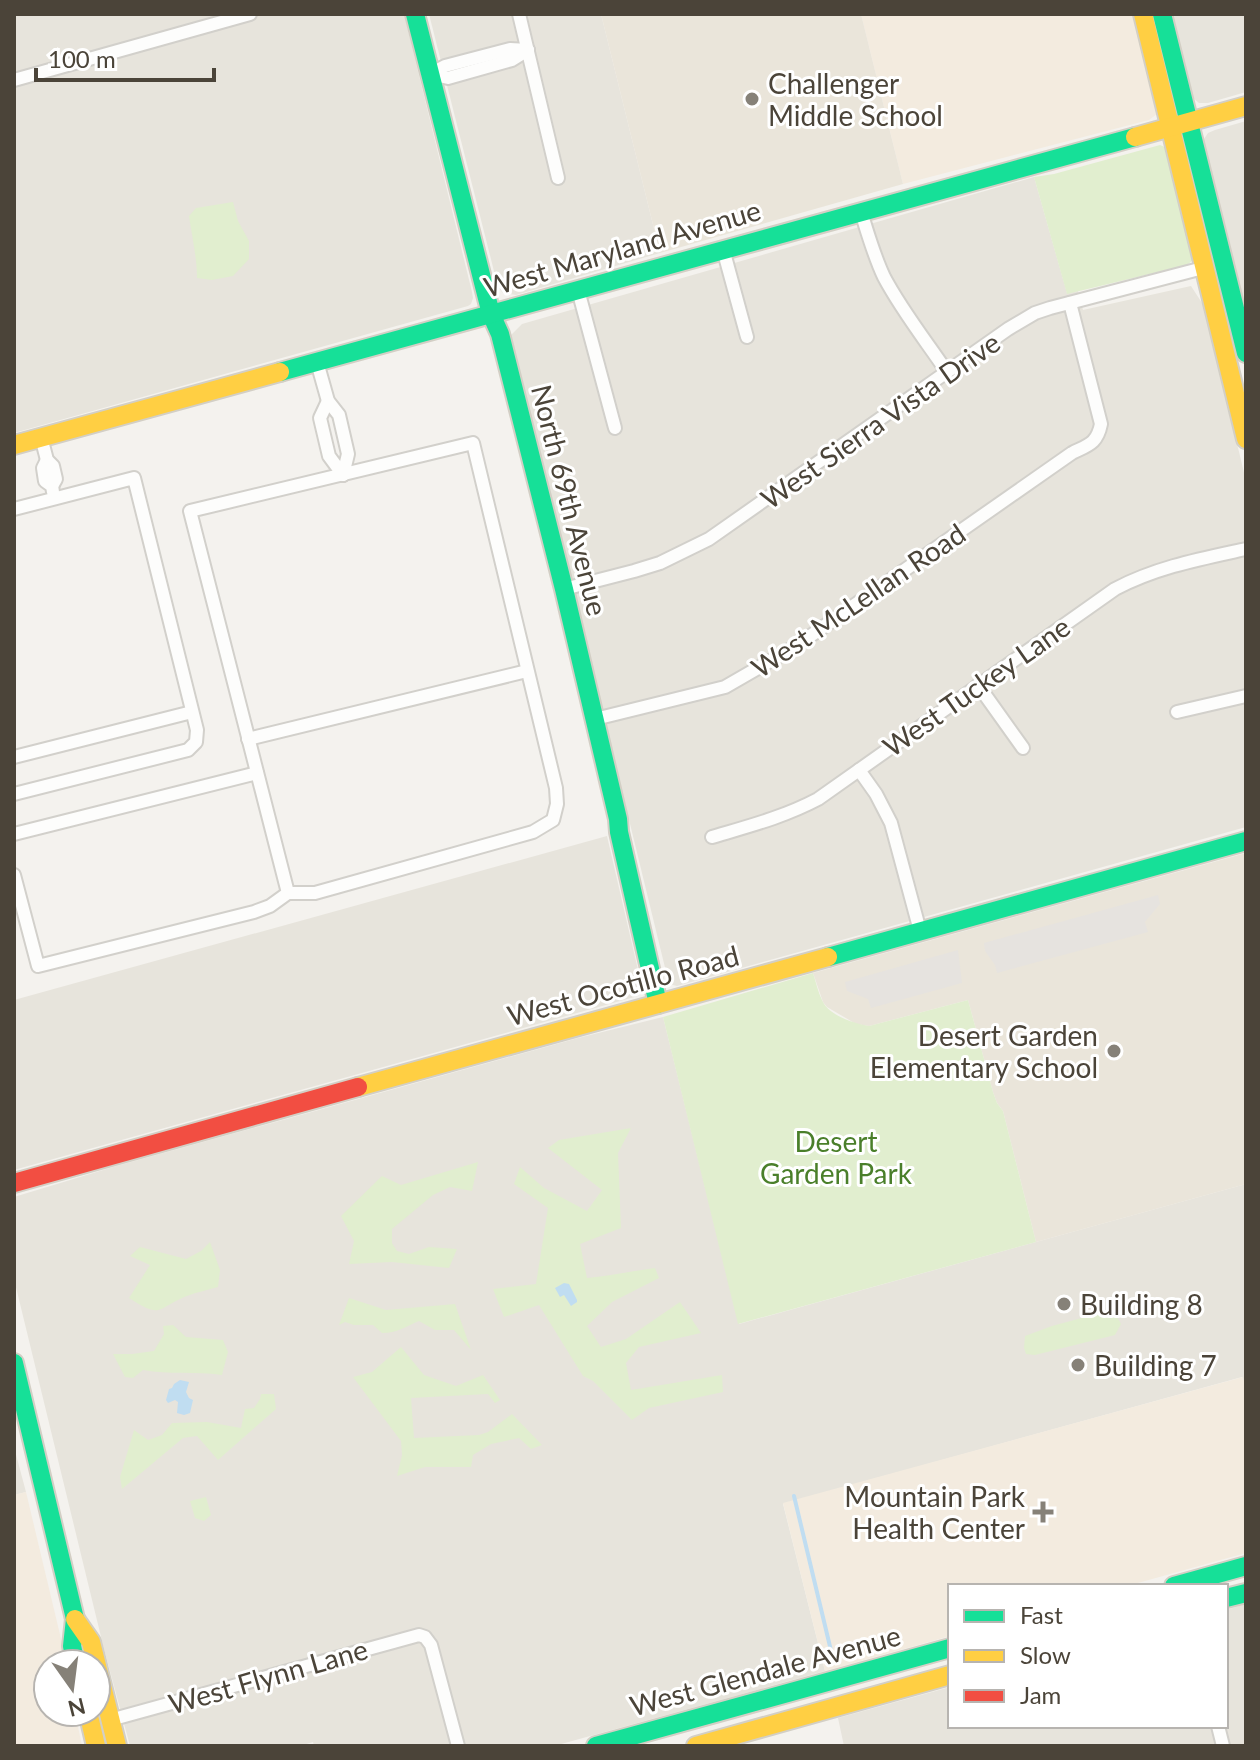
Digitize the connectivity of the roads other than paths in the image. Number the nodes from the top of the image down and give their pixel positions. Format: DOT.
graph roads {
  1 [pos="250,14"];
  2 [pos="415,14"];
  3 [pos="519,14"];
  4 [pos="1143,14"];
  5 [pos="1162,14"];
  6 [pos="528,50"];
  7 [pos="430,74"];
  8 [pos="14,80"];
  9 [pos="1246,106"];
  10 [pos="1189,123"];
  11 [pos="1170,128"];
  12 [pos="558,178"];
  13 [pos="861,212"];
  14 [pos="723,249"];
  15 [pos="1203,268"];
  16 [pos="578,290"];
  17 [pos="1070,303"];
  18 [pos="491,314"];
  19 [pos="747,337"];
  20 [pos="1246,353"];
  21 [pos="317,362"];
  22 [pos="947,372"];
  23 [pos="328,401"];
  24 [pos="615,428"];
  25 [pos="41,437"];
  26 [pos="1246,439"];
  27 [pos="14,445"];
  28 [pos="343,475"];
  29 [pos="54,492"];
  30 [pos="14,509"];
  31 [pos="1246,549"];
  32 [pos="564,589"];
  33 [pos="527,671"];
  34 [pos="978,685"];
  35 [pos="1246,696"];
  36 [pos="192,712"];
  37 [pos="1177,712"];
  38 [pos="595,719"];
  39 [pos="248,739"];
  40 [pos="1023,748"];
  41 [pos="14,757"];
  42 [pos="859,770"];
  43 [pos="257,773"];
  44 [pos="14,794"];
  45 [pos="14,834"];
  46 [pos="712,837"];
  47 [pos="1246,841"];
  48 [pos="14,875"];
  49 [pos="288,893"];
  50 [pos="920,931"];
  51 [pos="658,1004"];
  52 [pos="14,1183"];
  53 [pos="14,1363"];
  54 [pos="1246,1566"];
  55 [pos="1181,1584"];
  56 [pos="75,1619"];
  57 [pos="72,1648"];
  58 [pos="92,1648"];
  59 [pos="948,1649"];
  60 [pos="948,1676"];
  61 [pos="112,1719"];
  62 [pos="458,1746"];
  63 [pos="596,1746"];
  64 [pos="696,1746"];
  1 -- 8 [label="street"];
  2 -- 7 [label="street, North 69th Avenue"];
  3 -- 6 [label="street"];
  4 -- 11 [label="street"];
  5 -- 10 [label="street"];
  6 -- 7 [label="street"];
  6 -- 12 [label="street"];
  7 -- 18 [label="street, North 69th Avenue"];
  9 -- 10 [label="street, West Maryland Avenue"];
  10 -- 11 [label="street, West Maryland Avenue"];
  10 -- 20 [label="street"];
  11 -- 13 [label="street, West Maryland Avenue"];
  11 -- 15 [label="street"];
  13 -- 14 [label="street, West Maryland Avenue"];
  13 -- 22 [label="street"];
  14 -- 16 [label="street, West Maryland Avenue"];
  14 -- 19 [label="street"];
  15 -- 17 [label="street, West Sierra Vista Drive"];
  15 -- 26 [label="street"];
  16 -- 18 [label="street, West Maryland Avenue"];
  16 -- 24 [label="street"];
  17 -- 22 [label="street, West Sierra Vista Drive"];
  17 -- 38 [label="street, West McLellan Road"];
  18 -- 21 [label="street, West Maryland Avenue"];
  18 -- 32 [label="street, North 69th Avenue"];
  21 -- 23 [label="street"];
  21 -- 25 [label="street, West Maryland Avenue"];
  22 -- 32 [label="street, West Sierra Vista Drive"];
  23 -- 28 [label="street"];
  23 -- 28 [label="street"];
  25 -- 27 [label="street, West Maryland Avenue"];
  25 -- 29 [label="street"];
  28 -- 33 [label="street"];
  28 -- 39 [label="street"];
  29 -- 30 [label="street"];
  29 -- 36 [label="street"];
  31 -- 34 [label="street, West Tuckey Lane"];
  32 -- 38 [label="street, North 69th Avenue"];
  33 -- 39 [label="street"];
  33 -- 49 [label="street"];
  34 -- 40 [label="street"];
  34 -- 42 [label="street, West Tuckey Lane"];
  35 -- 37 [label="street"];
  36 -- 41 [label="street"];
  36 -- 44 [label="street"];
  38 -- 51 [label="street, North 69th Avenue"];
  39 -- 43 [label="street"];
  42 -- 46 [label="street, West Tuckey Lane"];
  42 -- 50 [label="street"];
  43 -- 45 [label="street"];
  43 -- 49 [label="street"];
  47 -- 50 [label="street, West Ocotillo Road"];
  48 -- 49 [label="street"];
  50 -- 51 [label="street, West Ocotillo Road"];
  51 -- 52 [label="street, West Ocotillo Road"];
  53 -- 56 [label="street"];
  54 -- 55 [label="street"];
  56 -- 57 [label="street"];
  56 -- 58 [label="street"];
  59 -- 63 [label="street, West Glendale Avenue"];
  60 -- 64 [label="street, West Glendale Avenue"];
  61 -- 62 [label="street, West Flynn Lane"];
}
